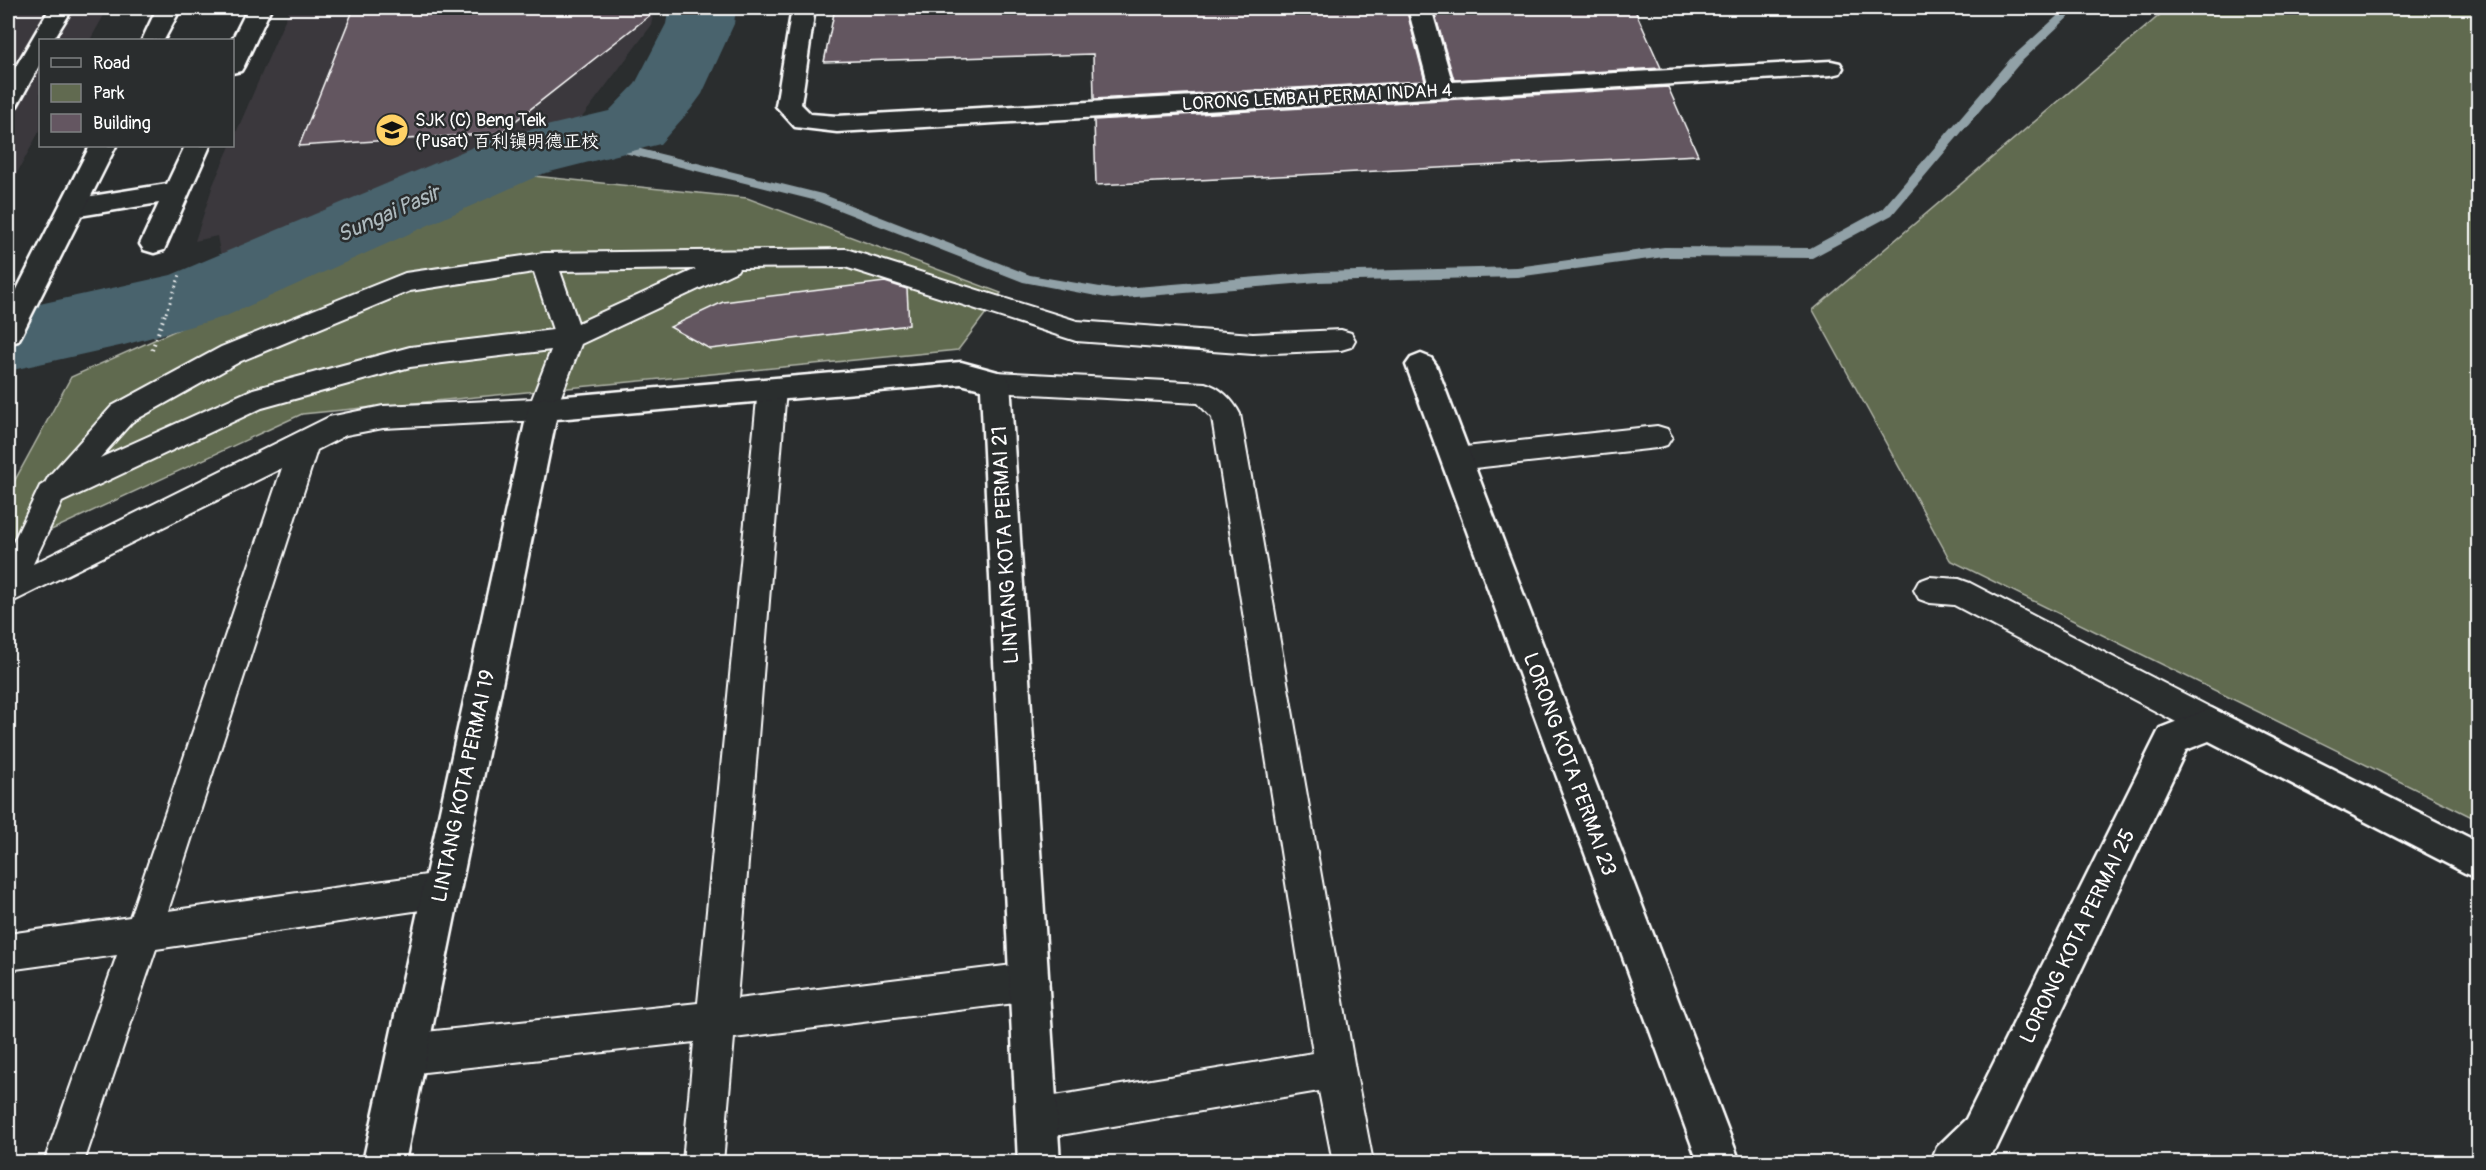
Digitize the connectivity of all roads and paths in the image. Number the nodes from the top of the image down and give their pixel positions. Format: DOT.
graph roads {
  1 [pos="61,8"];
  2 [pos="169,8"];
  3 [pos="259,8"];
  4 [pos="803,8"];
  5 [pos="1419,8"];
  6 [pos="43,39"];
  7 [pos="154,39"];
  8 [pos="39,46"];
  9 [pos="234,62"];
  10 [pos="1830,68"];
  11 [pos="1442,90"];
  12 [pos="8,101"];
  13 [pos="103,147"];
  14 [pos="197,147"];
  15 [pos="177,190"];
  16 [pos="73,208"];
  17 [pos="154,244"];
  18 [pos="737,260"];
  19 [pos="544,262"];
  20 [pos="181,271"];
  21 [pos="8,334"];
  22 [pos="569,338"];
  23 [pos="1341,340"];
  24 [pos="150,353"];
  25 [pos="1421,365"];
  26 [pos="995,382"];
  27 [pos="772,389"];
  28 [pos="543,409"];
  29 [pos="1658,437"];
  30 [pos="305,443"];
  31 [pos="1456,459"];
  32 [pos="51,494"];
  33 [pos="8,584"];
  34 [pos="1930,590"];
  35 [pos="8,591"];
  36 [pos="2211,724"];
  37 [pos="2478,861"];
  38 [pos="441,890"];
  39 [pos="143,932"];
  40 [pos="8,952"];
  41 [pos="1030,982"];
  42 [pos="714,1021"];
  43 [pos="407,1054"];
  44 [pos="1335,1069"];
  45 [pos="1037,1119"];
  46 [pos="64,1162"];
  47 [pos="384,1162"];
  48 [pos="703,1162"];
  49 [pos="1039,1162"];
  50 [pos="1353,1162"];
  51 [pos="1719,1162"];
  52 [pos="1953,1162"];
  1 -- 6 [label="street"];
  2 -- 7 [label="street"];
  3 -- 9 [label="street"];
  4 -- 11 [label="street, LORONG LEMBAH PERMAI INDAH 4"];
  5 -- 11 [label="street"];
  8 -- 12 [label="street"];
  10 -- 11 [label="street, LORONG LEMBAH PERMAI INDAH 4"];
  13 -- 16 [label="street"];
  14 -- 15 [label="street"];
  15 -- 16 [label="street"];
  15 -- 17 [label="street"];
  16 -- 21 [label="street"];
  18 -- 19 [label="lane"];
  18 -- 22 [label="lane"];
  18 -- 23 [label="lane"];
  19 -- 22 [label="lane"];
  19 -- 32 [label="lane"];
  20 -- 24 [label="path"];
  22 -- 28 [label="lane"];
  22 -- 32 [label="lane"];
  25 -- 31 [label="street, LORONG KOTA PERMAI 23"];
  26 -- 27 [label="street"];
  26 -- 41 [label="street, LINTANG KOTA PERMAI 21"];
  26 -- 44 [label="lane"];
  27 -- 28 [label="street"];
  27 -- 42 [label="lane"];
  28 -- 30 [label="lane"];
  28 -- 38 [label="street, LINTANG KOTA PERMAI 19"];
  29 -- 31 [label="lane"];
  30 -- 35 [label="lane"];
  30 -- 39 [label="lane"];
  31 -- 51 [label="street, LORONG KOTA PERMAI 23"];
  32 -- 33 [label="lane"];
  34 -- 36 [label="lane"];
  36 -- 37 [label="street"];
  36 -- 52 [label="street, LORONG KOTA PERMAI 25"];
  38 -- 39 [label="lane"];
  38 -- 43 [label="street, LINTANG KOTA PERMAI 19"];
  39 -- 40 [label="lane"];
  39 -- 46 [label="lane"];
  41 -- 42 [label="lane"];
  41 -- 45 [label="street, LINTANG KOTA PERMAI 21"];
  42 -- 43 [label="lane"];
  42 -- 48 [label="lane"];
  43 -- 47 [label="street, LINTANG KOTA PERMAI 19"];
  44 -- 45 [label="lane"];
  44 -- 50 [label="lane"];
  45 -- 49 [label="street, LINTANG KOTA PERMAI 21"];
}
